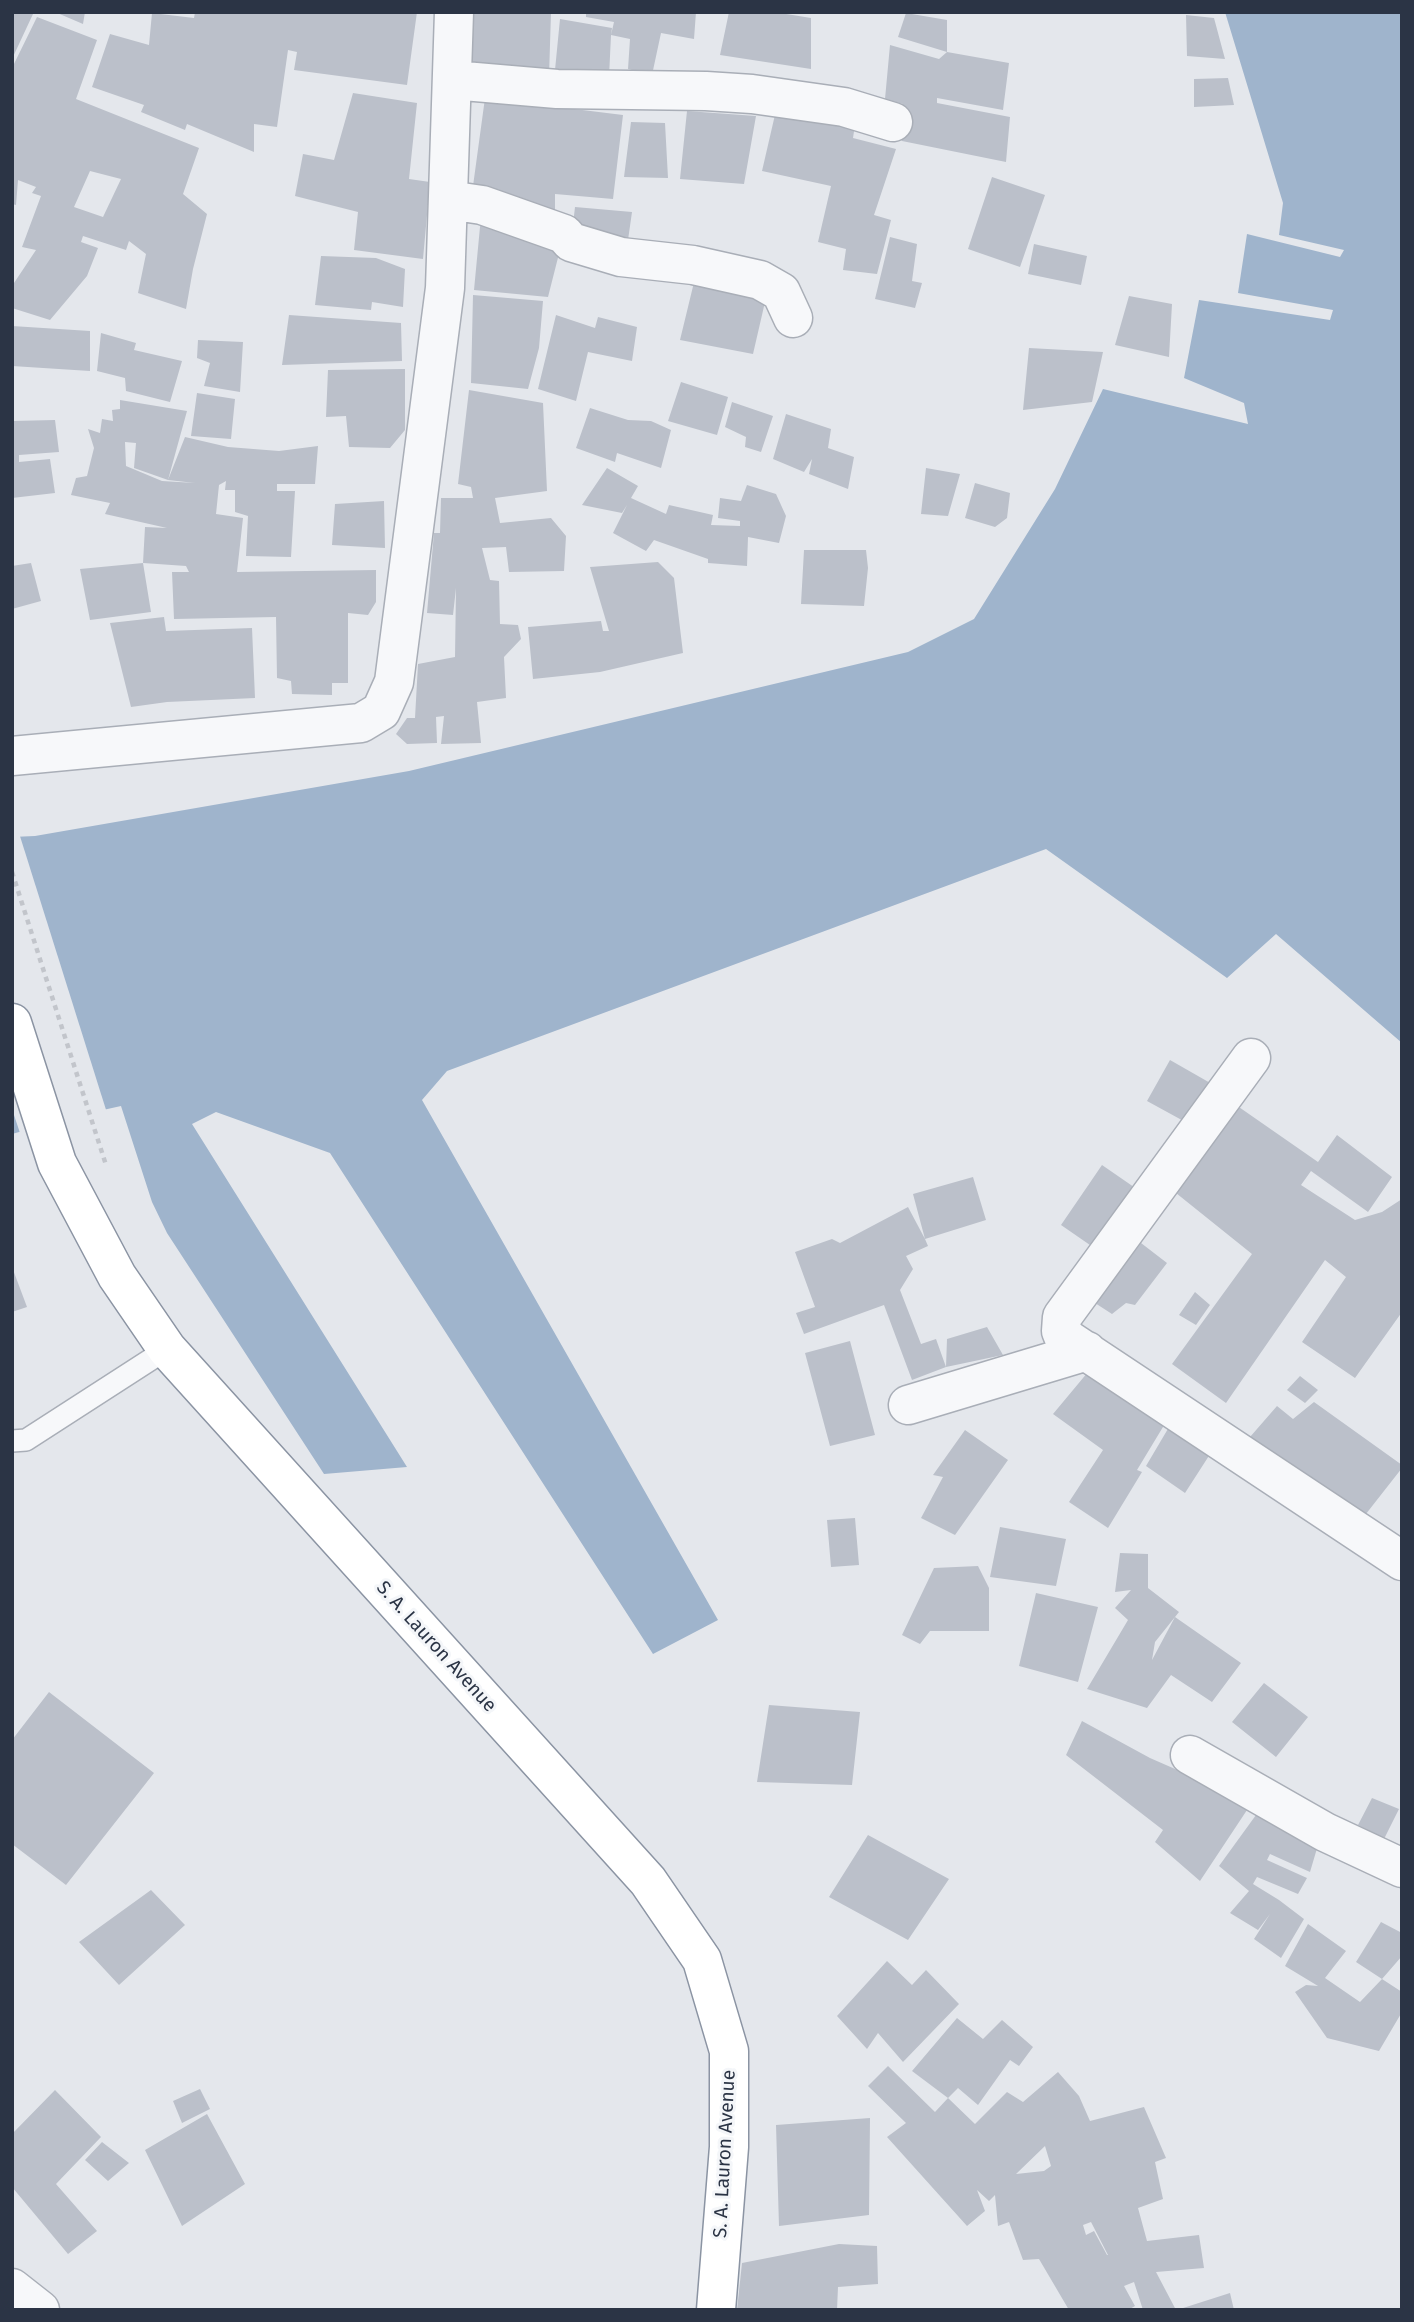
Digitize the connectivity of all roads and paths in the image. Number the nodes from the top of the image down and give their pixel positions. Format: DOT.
graph roads {
  1 [pos="454,12"];
  2 [pos="453,80"];
  3 [pos="893,122"];
  4 [pos="448,200"];
  5 [pos="793,318"];
  6 [pos="12,756"];
  7 [pos="12,872"];
  8 [pos="12,1023"];
  9 [pos="1251,1058"];
  10 [pos="101,1150"];
  11 [pos="167,1349"];
  12 [pos="1087,1351"];
  13 [pos="908,1405"];
  14 [pos="12,1441"];
  15 [pos="1402,1561"];
  16 [pos="1190,1755"];
  17 [pos="1402,1868"];
  18 [pos="12,2288"];
  19 [pos="40,2310"];
  20 [pos="716,2310"];
  1 -- 2 [label="street"];
  2 -- 3 [label="street"];
  2 -- 4 [label="street"];
  4 -- 5 [label="street"];
  4 -- 6 [label="street"];
  7 -- 10 [label="path"];
  8 -- 11 [label="highway, S. A. Lauron Avenue"];
  9 -- 12 [label="street"];
  11 -- 14 [label="lane"];
  11 -- 20 [label="highway, S. A. Lauron Avenue"];
  12 -- 13 [label="street"];
  12 -- 15 [label="street"];
  16 -- 17 [label="street"];
  18 -- 19 [label="street"];
}
